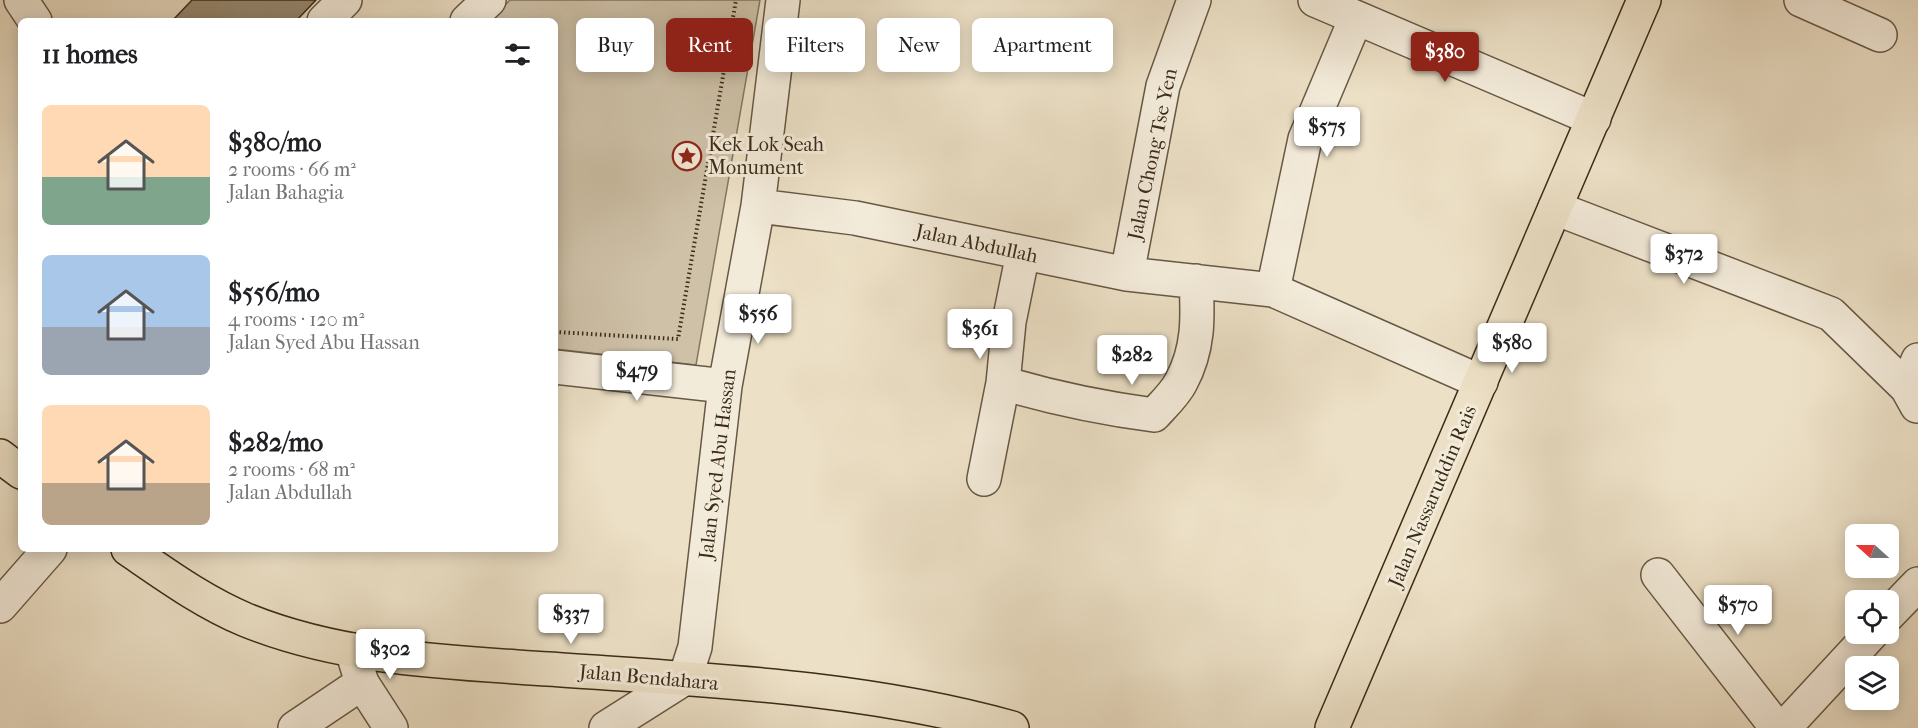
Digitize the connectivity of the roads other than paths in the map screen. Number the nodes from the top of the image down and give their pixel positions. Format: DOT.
graph roads {
  1 [pos="21,0"];
  2 [pos="345,0"];
  3 [pos="489,0"];
  4 [pos="783,0"];
  5 [pos="1194,0"];
  6 [pos="1315,0"];
  7 [pos="1644,0"];
  8 [pos="1801,0"];
  9 [pos="33,18"];
  10 [pos="327,18"];
  11 [pos="470,18"];
  12 [pos="1356,18"];
  13 [pos="1880,35"];
  14 [pos="1594,119"];
  15 [pos="758,206"];
  16 [pos="1555,208"];
  17 [pos="1023,253"];
  18 [pos="1127,274"];
  19 [pos="1196,281"];
  20 [pos="1273,290"];
  21 [pos="558,368"];
  22 [pos="1481,382"];
  23 [pos="1003,383"];
  24 [pos="1914,385"];
  25 [pos="725,386"];
  26 [pos="0,456"];
  27 [pos="18,470"];
  28 [pos="984,479"];
  29 [pos="47,552"];
  30 [pos="132,552"];
  31 [pos="1658,575"];
  32 [pos="1918,584"];
  33 [pos="1899,604"];
  34 [pos="0,606"];
  35 [pos="1862,644"];
  36 [pos="352,650"];
  37 [pos="685,678"];
  38 [pos="362,683"];
  39 [pos="295,728"];
  40 [pos="391,728"];
  41 [pos="606,728"];
  42 [pos="1012,728"];
  43 [pos="1332,728"];
  44 [pos="1778,728"];
  45 [pos="1784,728"];
  1 -- 9 [label="street"];
  2 -- 10 [label="street"];
  3 -- 11 [label="street"];
  4 -- 15 [label="street, Jalan Syed Abu Hassan"];
  5 -- 18 [label="street, Jalan Chong Tse Yen"];
  6 -- 12 [label="street"];
  7 -- 14 [label="main road, Jalan Nassaruddin Rais"];
  8 -- 13 [label="street"];
  12 -- 14 [label="street"];
  12 -- 20 [label="street"];
  14 -- 16 [label="main road, Jalan Nassaruddin Rais"];
  15 -- 17 [label="street, Jalan Abdullah"];
  15 -- 25 [label="street, Jalan Syed Abu Hassan"];
  16 -- 22 [label="main road, Jalan Nassaruddin Rais"];
  16 -- 24 [label="street"];
  17 -- 18 [label="street, Jalan Abdullah"];
  17 -- 23 [label="street"];
  18 -- 19 [label="street, Jalan Abdullah"];
  19 -- 20 [label="street, Jalan Abdullah"];
  19 -- 23 [label="street"];
  20 -- 22 [label="street, Jalan Abdullah"];
  21 -- 25 [label="street"];
  22 -- 43 [label="main road, Jalan Nassaruddin Rais"];
  23 -- 28 [label="street"];
  25 -- 37 [label="street, Jalan Syed Abu Hassan"];
  26 -- 27 [label="main road"];
  29 -- 34 [label="street"];
  30 -- 36 [label="main road, Jalan Bendahara"];
  31 -- 44 [label="street"];
  32 -- 33 [label="street"];
  35 -- 45 [label="street"];
  36 -- 37 [label="main road, Jalan Bendahara"];
  36 -- 38 [label="street"];
  37 -- 41 [label="street"];
  37 -- 42 [label="main road, Jalan Bendahara"];
  38 -- 39 [label="street"];
  38 -- 40 [label="street"];
}
